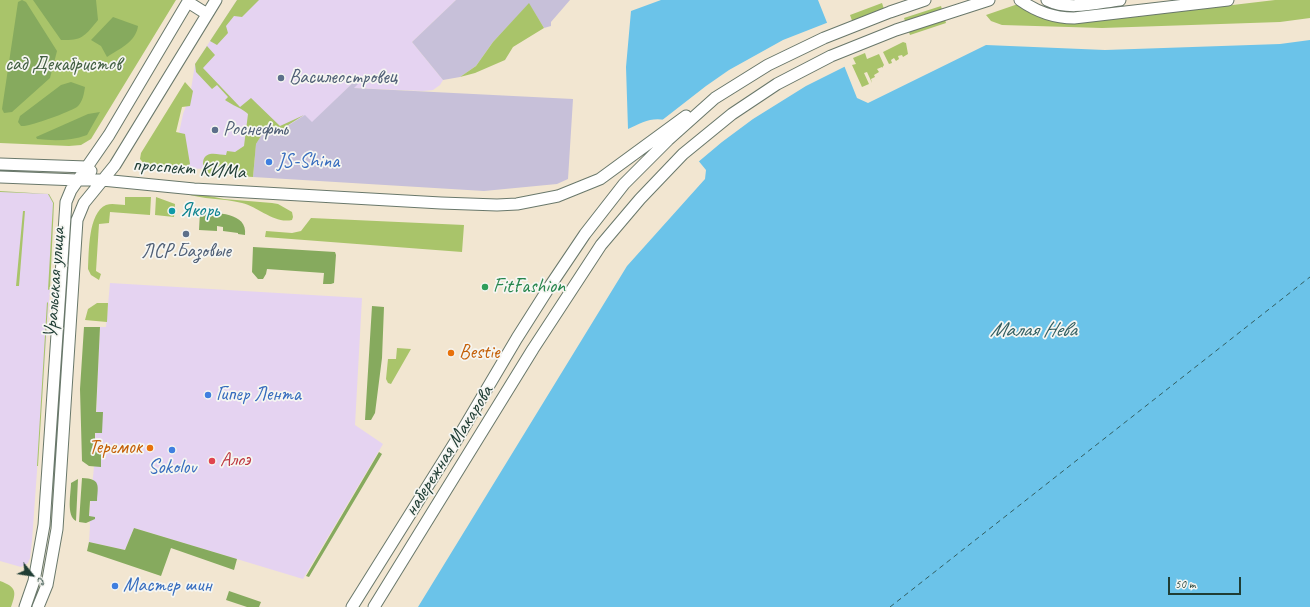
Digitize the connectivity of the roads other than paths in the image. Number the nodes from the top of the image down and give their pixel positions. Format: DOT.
graph roads {
  1 [pos="216,0"];
  2 [pos="925,0"];
  3 [pos="989,0"];
  4 [pos="1020,0"];
  5 [pos="1047,0"];
  6 [pos="1120,0"];
  7 [pos="1228,0"];
  8 [pos="188,1"];
  9 [pos="207,14"];
  10 [pos="716,98"];
  11 [pos="0,164"];
  12 [pos="87,167"];
  13 [pos="0,176"];
  14 [pos="78,180"];
  15 [pos="102,180"];
  16 [pos="25,607"];
  17 [pos="38,607"];
  18 [pos="352,607"];
  19 [pos="374,607"];
  1 -- 9 [label="main road, Уральская улица"];
  2 -- 10 [label="main road, набережная Макарова"];
  3 -- 19 [label="main road, набережная Макарова"];
  4 -- 7 [label="main road"];
  5 -- 6 [label="main road"];
  8 -- 9 [label="main road"];
  8 -- 12 [label="main road, Уральская улица"];
  9 -- 15 [label="main road, Уральская улица"];
  10 -- 15 [label="main road, проспект КИМа"];
  10 -- 18 [label="main road, набережная Макарова"];
  11 -- 12 [label="main road"];
  12 -- 14 [label="main road, Уральская улица"];
  12 -- 15 [label="main road, проспект КИМа"];
  13 -- 14 [label="main road, проспект КИМа"];
  14 -- 15 [label="main road, проспект КИМа"];
  14 -- 16 [label="main road, Уральская улица"];
  15 -- 17 [label="main road, Уральская улица"];
}
